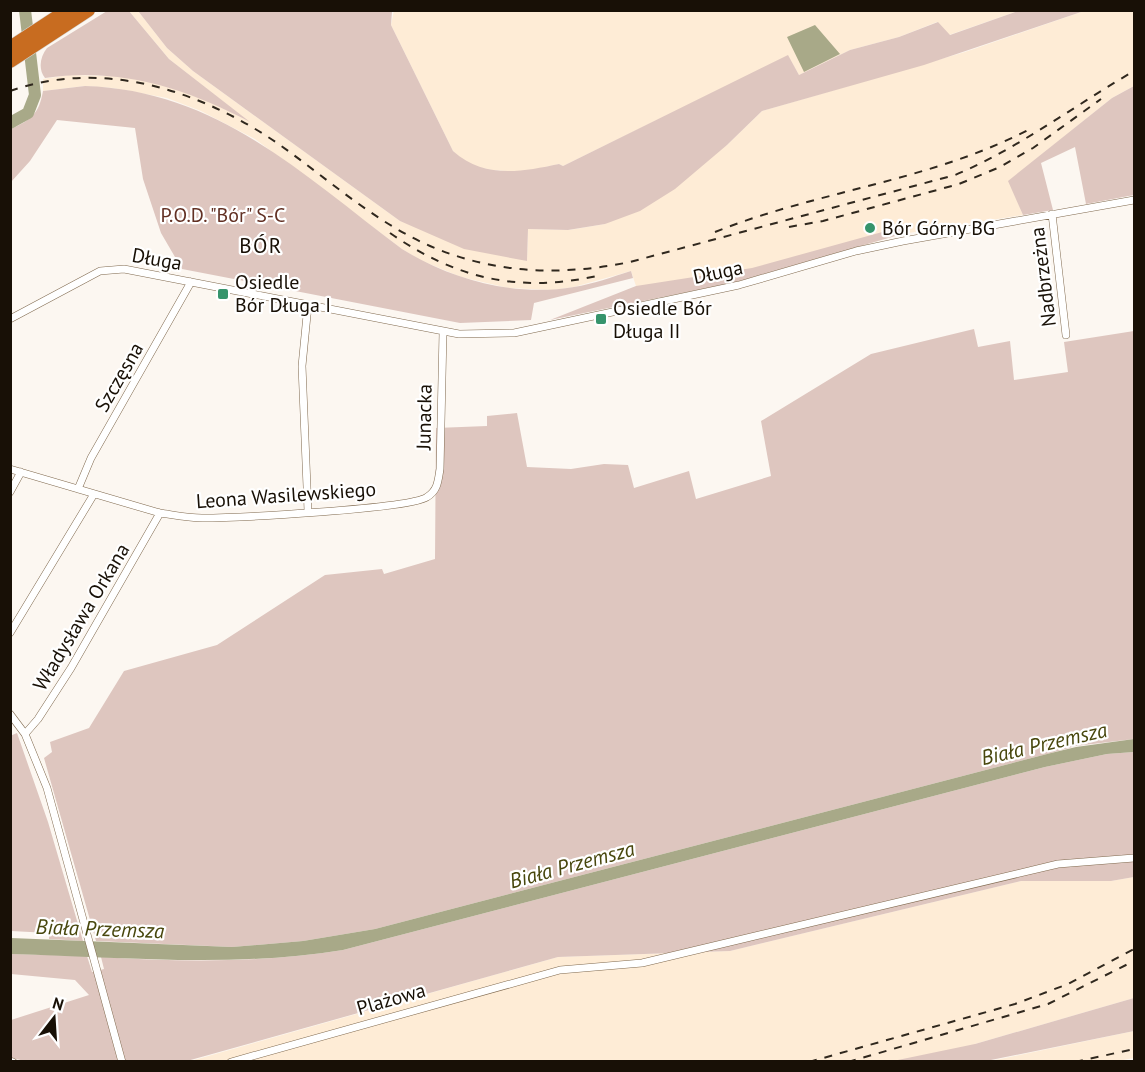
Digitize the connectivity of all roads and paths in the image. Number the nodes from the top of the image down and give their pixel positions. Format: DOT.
graph roads {
  1 [pos="68,10"];
  2 [pos="88,10"];
  3 [pos="10,48"];
  4 [pos="10,61"];
  5 [pos="1134,200"];
  6 [pos="1052,214"];
  7 [pos="191,282"];
  8 [pos="308,305"];
  9 [pos="10,319"];
  10 [pos="443,332"];
  11 [pos="1066,335"];
  12 [pos="10,469"];
  13 [pos="21,472"];
  14 [pos="78,489"];
  15 [pos="10,492"];
  16 [pos="94,494"];
  17 [pos="426,498"];
  18 [pos="308,511"];
  19 [pos="160,513"];
  20 [pos="10,633"];
  21 [pos="10,714"];
  22 [pos="25,734"];
  23 [pos="1134,858"];
  24 [pos="122,1062"];
  25 [pos="231,1062"];
  1 -- 3 [label="highway"];
  2 -- 4 [label="highway"];
  5 -- 6 [label="street, Długa"];
  6 -- 10 [label="street, Długa"];
  6 -- 11 [label="street, Nadbrzeżna"];
  7 -- 8 [label="street, Długa"];
  7 -- 9 [label="street, Długa"];
  7 -- 14 [label="street, Szczęsna"];
  8 -- 10 [label="street, Długa"];
  8 -- 18 [label="street"];
  10 -- 17 [label="street, Junacka"];
  12 -- 13 [label="street, Leona Wasilewskiego"];
  13 -- 14 [label="street, Leona Wasilewskiego"];
  13 -- 15 [label="street"];
  14 -- 16 [label="street, Leona Wasilewskiego"];
  16 -- 19 [label="street, Leona Wasilewskiego"];
  16 -- 20 [label="street"];
  17 -- 18 [label="street, Leona Wasilewskiego"];
  18 -- 19 [label="street, Leona Wasilewskiego"];
  19 -- 22 [label="street, Władysława Orkana"];
  21 -- 22 [label="street"];
  22 -- 24 [label="street"];
  23 -- 25 [label="street, Plażowa"];
}
